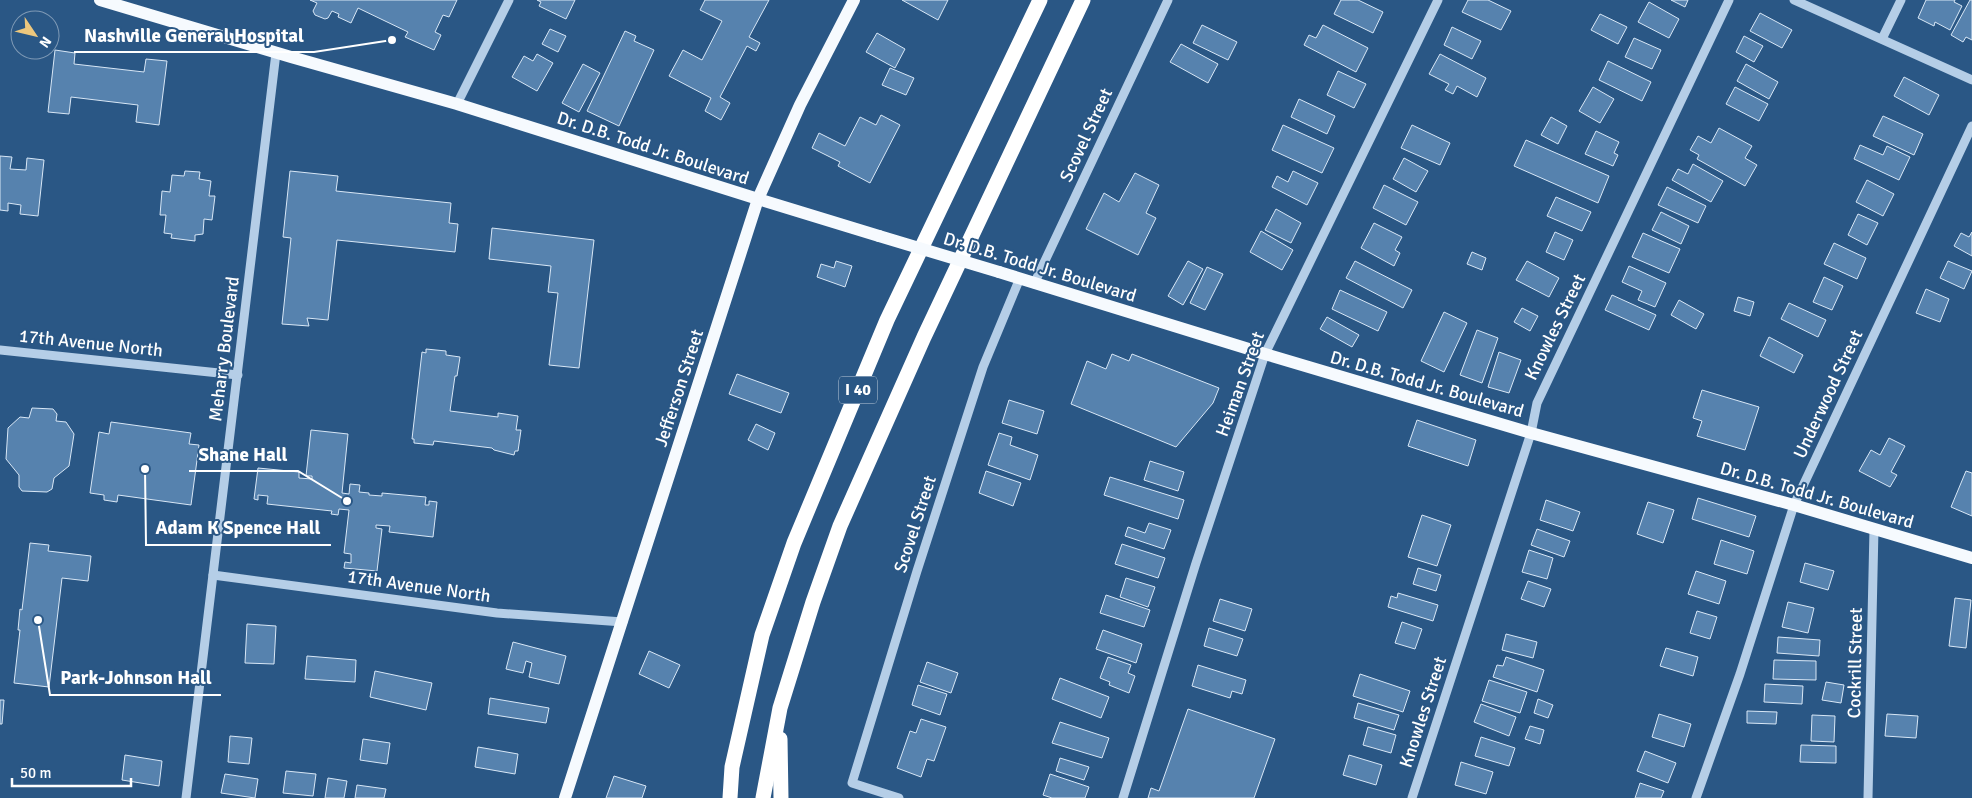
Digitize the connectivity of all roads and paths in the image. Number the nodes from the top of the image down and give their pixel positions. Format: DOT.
graph roads {
  1 [pos="100,0"];
  2 [pos="509,0"];
  3 [pos="854,0"];
  4 [pos="1040,0"];
  5 [pos="1083,0"];
  6 [pos="1168,0"];
  7 [pos="1438,0"];
  8 [pos="1729,0"];
  9 [pos="1794,0"];
  10 [pos="1901,0"];
  11 [pos="1882,40"];
  12 [pos="276,53"];
  13 [pos="1972,80"];
  14 [pos="457,104"];
  15 [pos="1972,126"];
  16 [pos="758,200"];
  17 [pos="1020,278"];
  18 [pos="1034,284"];
  19 [pos="0,350"];
  20 [pos="1265,354"];
  21 [pos="238,375"];
  22 [pos="1531,432"];
  23 [pos="1794,505"];
  24 [pos="1874,529"];
  25 [pos="1972,558"];
  26 [pos="213,575"];
  27 [pos="623,622"];
  28 [pos="780,708"];
  29 [pos="186,798"];
  30 [pos="565,798"];
  31 [pos="730,798"];
  32 [pos="763,798"];
  33 [pos="781,798"];
  34 [pos="899,798"];
  35 [pos="1123,798"];
  36 [pos="1412,798"];
  37 [pos="1696,798"];
  38 [pos="1868,798"];
  1 -- 12 [label="main road, Dr. D.B. Todd Jr. Boulevard"];
  2 -- 14 [label="street"];
  3 -- 16 [label="main road, Jefferson Street"];
  4 -- 31 [label="highway, I 40"];
  5 -- 28 [label="highway, I 40"];
  6 -- 18 [label="street, Scovel Street"];
  7 -- 20 [label="street, Heiman Street"];
  8 -- 22 [label="street, Knowles Street"];
  9 -- 11 [label="street"];
  10 -- 11 [label="street"];
  11 -- 13 [label="street"];
  12 -- 14 [label="main road, Dr. D.B. Todd Jr. Boulevard"];
  12 -- 21 [label="street, Meharry Boulevard"];
  14 -- 16 [label="main road, Dr. D.B. Todd Jr. Boulevard"];
  15 -- 23 [label="street, Underwood Street"];
  16 -- 17 [label="main road, Dr. D.B. Todd Jr. Boulevard, bridge"];
  16 -- 27 [label="main road, Jefferson Street"];
  17 -- 18 [label="main road, Dr. D.B. Todd Jr. Boulevard"];
  17 -- 34 [label="street, Scovel Street"];
  18 -- 20 [label="main road, Dr. D.B. Todd Jr. Boulevard"];
  19 -- 21 [label="street, 17th Avenue North"];
  20 -- 22 [label="main road, Dr. D.B. Todd Jr. Boulevard"];
  20 -- 35 [label="street, Heiman Street"];
  21 -- 26 [label="street, Meharry Boulevard"];
  22 -- 23 [label="main road, Dr. D.B. Todd Jr. Boulevard"];
  22 -- 36 [label="street, Knowles Street"];
  23 -- 24 [label="main road, Dr. D.B. Todd Jr. Boulevard"];
  23 -- 37 [label="street, Underwood Street"];
  24 -- 25 [label="main road, Dr. D.B. Todd Jr. Boulevard"];
  24 -- 38 [label="street, Cockrill Street"];
  26 -- 27 [label="street, 17th Avenue North"];
  26 -- 29 [label="street, Meharry Boulevard"];
  27 -- 30 [label="main road, Jefferson Street"];
  28 -- 32 [label="highway"];
  28 -- 33 [label="highway, I 40"];
}
